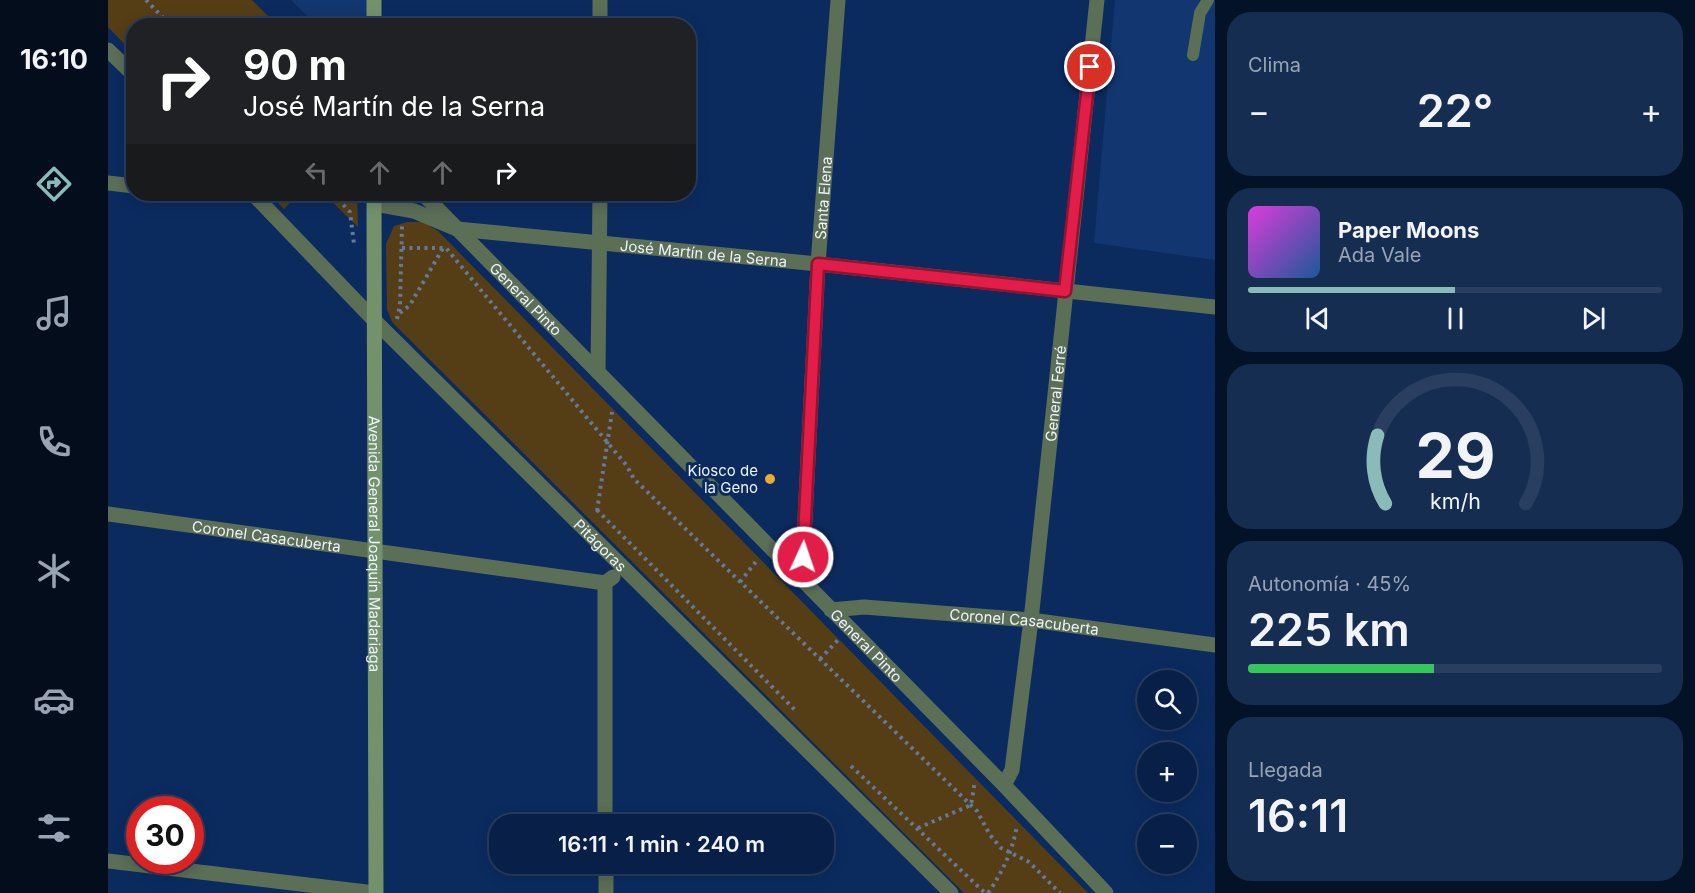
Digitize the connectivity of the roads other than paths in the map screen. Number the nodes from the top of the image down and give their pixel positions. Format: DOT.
graph roads {
  1 [pos="374,0"];
  2 [pos="600,0"];
  3 [pos="838,0"];
  4 [pos="1097,0"];
  5 [pos="1208,0"];
  6 [pos="374,18"];
  7 [pos="600,18"];
  8 [pos="108,50"];
  9 [pos="1193,55"];
  10 [pos="126,67"];
  11 [pos="108,183"];
  12 [pos="126,185"];
  13 [pos="260,201"];
  14 [pos="375,201"];
  15 [pos="380,201"];
  16 [pos="430,201"];
  17 [pos="600,201"];
  18 [pos="457,229"];
  19 [pos="600,241"];
  20 [pos="818,264"];
  21 [pos="1065,291"];
  22 [pos="1215,307"];
  23 [pos="374,320"];
  24 [pos="598,372"];
  25 [pos="108,514"];
  26 [pos="374,552"];
  27 [pos="624,568"];
  28 [pos="796,574"];
  29 [pos="605,583"];
  30 [pos="831,610"];
  31 [pos="1031,620"];
  32 [pos="1215,645"];
  33 [pos="1004,785"];
  34 [pos="605,814"];
  35 [pos="108,861"];
  36 [pos="606,874"];
  37 [pos="375,893"];
  38 [pos="606,893"];
  39 [pos="951,893"];
  40 [pos="1106,893"];
  1 -- 6 [label="main road"];
  2 -- 7 [label="street"];
  3 -- 20 [label="street, Santa Elena"];
  4 -- 21 [label="street, General Ferré"];
  5 -- 9 [label="lane"];
  8 -- 10 [label="street"];
  11 -- 12 [label="street"];
  13 -- 23 [label="street, Pitágoras"];
  14 -- 23 [label="main road, Avenida General Joaquín Madariaga"];
  15 -- 18 [label="street, José Martín de la Serna"];
  16 -- 18 [label="street, General Pinto"];
  17 -- 19 [label="street"];
  18 -- 19 [label="street, José Martín de la Serna"];
  18 -- 24 [label="street, General Pinto"];
  19 -- 20 [label="street, José Martín de la Serna"];
  19 -- 24 [label="street"];
  20 -- 21 [label="street, José Martín de la Serna"];
  20 -- 28 [label="street, Santa Elena"];
  21 -- 22 [label="street, José Martín de la Serna"];
  21 -- 31 [label="street, General Ferré"];
  23 -- 26 [label="main road, Avenida General Joaquín Madariaga"];
  23 -- 27 [label="street, Pitágoras"];
  24 -- 28 [label="street, General Pinto"];
  25 -- 26 [label="street, Coronel Casacuberta"];
  26 -- 29 [label="street, Coronel Casacuberta"];
  26 -- 37 [label="main road, Avenida General Joaquín Madariaga"];
  27 -- 29 [label="street"];
  27 -- 39 [label="street, Pitágoras"];
  28 -- 30 [label="street, General Pinto"];
  29 -- 34 [label="street"];
  30 -- 31 [label="street, Coronel Casacuberta"];
  30 -- 33 [label="street, General Pinto"];
  31 -- 32 [label="street, Coronel Casacuberta"];
  31 -- 33 [label="street, General Ferré"];
  33 -- 40 [label="street, General Pinto"];
  35 -- 37 [label="street"];
  36 -- 38 [label="street"];
}
